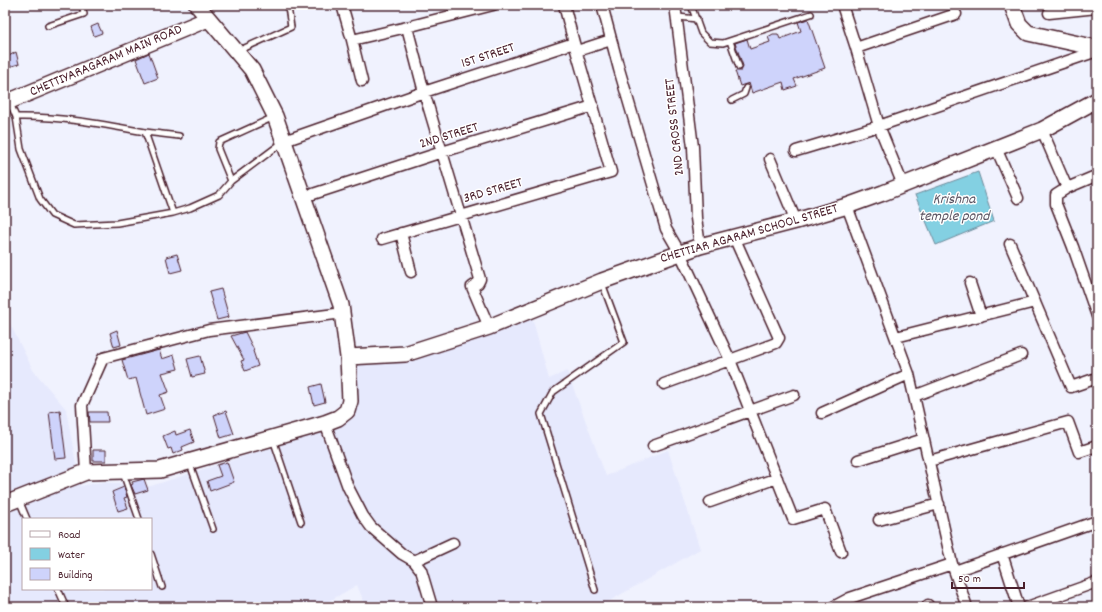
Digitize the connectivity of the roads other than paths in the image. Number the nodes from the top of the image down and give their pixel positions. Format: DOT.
graph roads {
  1 [pos="82,5"];
  2 [pos="197,5"];
  3 [pos="342,5"];
  4 [pos="493,5"];
  5 [pos="564,5"];
  6 [pos="602,5"];
  7 [pos="675,5"];
  8 [pos="691,5"];
  9 [pos="842,5"];
  10 [pos="1012,5"];
  11 [pos="288,7"];
  12 [pos="1097,8"];
  13 [pos="1049,13"];
  14 [pos="811,14"];
  15 [pos="956,14"];
  16 [pos="678,17"];
  17 [pos="208,19"];
  18 [pos="697,19"];
  19 [pos="48,26"];
  20 [pos="407,27"];
  21 [pos="352,40"];
  22 [pos="611,40"];
  23 [pos="730,41"];
  24 [pos="576,47"];
  25 [pos="856,48"];
  26 [pos="1097,50"];
  27 [pos="237,52"];
  28 [pos="739,67"];
  29 [pos="362,81"];
  30 [pos="746,88"];
  31 [pos="424,92"];
  32 [pos="732,100"];
  33 [pos="1097,100"];
  34 [pos="7,102"];
  35 [pos="593,106"];
  36 [pos="275,116"];
  37 [pos="16,117"];
  38 [pos="879,126"];
  39 [pos="1042,130"];
  40 [pos="145,132"];
  41 [pos="179,136"];
  42 [pos="284,142"];
  43 [pos="996,148"];
  44 [pos="796,151"];
  45 [pos="442,152"];
  46 [pos="770,159"];
  47 [pos="1093,177"];
  48 [pos="230,181"];
  49 [pos="903,185"];
  50 [pos="1067,188"];
  51 [pos="314,194"];
  52 [pos="1018,198"];
  53 [pos="847,206"];
  54 [pos="173,213"];
  55 [pos="461,215"];
  56 [pos="796,221"];
  57 [pos="401,233"];
  58 [pos="734,237"];
  59 [pos="382,239"];
  60 [pos="1010,244"];
  61 [pos="700,246"];
  62 [pos="680,253"];
  63 [pos="411,272"];
  64 [pos="602,281"];
  65 [pos="970,283"];
  66 [pos="1035,302"];
  67 [pos="343,313"];
  68 [pos="981,316"];
  69 [pos="1097,316"];
  70 [pos="489,326"];
  71 [pos="896,337"];
  72 [pos="1021,355"];
  73 [pos="348,357"];
  74 [pos="730,360"];
  75 [pos="909,374"];
  76 [pos="1097,378"];
  77 [pos="664,384"];
  78 [pos="794,395"];
  79 [pos="914,396"];
  80 [pos="750,411"];
  81 [pos="822,413"];
  82 [pos="325,423"];
  83 [pos="273,438"];
  84 [pos="924,439"];
  85 [pos="653,446"];
  86 [pos="1097,446"];
  87 [pos="858,460"];
  88 [pos="929,460"];
  89 [pos="190,463"];
  90 [pos="123,471"];
  91 [pos="86,472"];
  92 [pos="777,478"];
  93 [pos="12,501"];
  94 [pos="710,502"];
  95 [pos="939,504"];
  96 [pos="26,518"];
  97 [pos="139,518"];
  98 [pos="879,520"];
  99 [pos="1097,521"];
  100 [pos="301,522"];
  101 [pos="213,529"];
  102 [pos="453,544"];
  103 [pos="841,552"];
  104 [pos="1002,554"];
  105 [pos="152,557"];
  106 [pos="414,560"];
  107 [pos="954,567"];
  108 [pos="1097,582"];
  109 [pos="162,587"];
  110 [pos="58,590"];
  111 [pos="595,590"];
  112 [pos="66,607"];
  113 [pos="432,607"];
  114 [pos="833,607"];
  115 [pos="967,607"];
  116 [pos="1019,607"];
  117 [pos="1027,607"];
  1 -- 19 [label="lane"];
  2 -- 17 [label="street"];
  3 -- 21 [label="street"];
  4 -- 20 [label="street"];
  5 -- 24 [label="street"];
  6 -- 22 [label="street"];
  7 -- 16 [label="street, 2ND CROSS STREET"];
  8 -- 18 [label="lane"];
  9 -- 25 [label="street"];
  10 -- 26 [label="street"];
  11 -- 27 [label="lane"];
  12 -- 13 [label="street"];
  14 -- 23 [label="lane"];
  15 -- 25 [label="street"];
  16 -- 18 [label="lane"];
  16 -- 61 [label="street, 2ND CROSS STREET"];
  17 -- 27 [label="street"];
  17 -- 34 [label="street, CHETTIYARAGARAM MAIN ROAD"];
  18 -- 23 [label="lane"];
  20 -- 21 [label="street"];
  20 -- 31 [label="street"];
  21 -- 29 [label="street"];
  22 -- 24 [label="street, 1ST STREET"];
  22 -- 62 [label="street"];
  23 -- 28 [label="lane"];
  24 -- 31 [label="street, 1ST STREET"];
  24 -- 35 [label="street"];
  25 -- 38 [label="street"];
  26 -- 38 [label="street"];
  27 -- 36 [label="street"];
  30 -- 32 [label="lane"];
  31 -- 42 [label="street, 1ST STREET"];
  31 -- 45 [label="street"];
  33 -- 39 [label="street, CHETTIAR AGARAM SCHOOL STREET"];
  34 -- 37 [label="lane"];
  35 -- 45 [label="street, 2ND STREET"];
  35 -- 55 [label="street, 3RD STREET"];
  36 -- 42 [label="street"];
  36 -- 48 [label="lane"];
  37 -- 40 [label="lane"];
  37 -- 54 [label="lane"];
  38 -- 44 [label="street"];
  38 -- 49 [label="street"];
  39 -- 43 [label="street, CHETTIAR AGARAM SCHOOL STREET"];
  39 -- 50 [label="street"];
  40 -- 41 [label="lane"];
  40 -- 54 [label="lane"];
  42 -- 48 [label="lane"];
  42 -- 67 [label="street"];
  43 -- 49 [label="street, CHETTIAR AGARAM SCHOOL STREET"];
  43 -- 52 [label="street"];
  45 -- 51 [label="street, 2ND STREET"];
  45 -- 55 [label="street"];
  46 -- 56 [label="street"];
  47 -- 50 [label="street"];
  48 -- 54 [label="lane"];
  49 -- 53 [label="street, CHETTIAR AGARAM SCHOOL STREET"];
  50 -- 69 [label="street"];
  53 -- 56 [label="street, CHETTIAR AGARAM SCHOOL STREET"];
  53 -- 71 [label="street"];
  55 -- 57 [label="street, 3RD STREET"];
  55 -- 70 [label="street"];
  56 -- 58 [label="street, CHETTIAR AGARAM SCHOOL STREET"];
  57 -- 59 [label="street, 3RD STREET"];
  57 -- 63 [label="street"];
  58 -- 61 [label="street, CHETTIAR AGARAM SCHOOL STREET"];
  58 -- 74 [label="street"];
  60 -- 66 [label="street"];
  61 -- 62 [label="street, CHETTIAR AGARAM SCHOOL STREET"];
  62 -- 64 [label="street, CHETTIAR AGARAM SCHOOL STREET"];
  62 -- 74 [label="street"];
  64 -- 70 [label="street, CHETTIAR AGARAM SCHOOL STREET"];
  64 -- 111 [label="lane"];
  65 -- 68 [label="street"];
  66 -- 68 [label="street"];
  66 -- 76 [label="street"];
  67 -- 73 [label="street"];
  67 -- 91 [label="street"];
  68 -- 71 [label="street"];
  70 -- 73 [label="street, CHETTIAR AGARAM SCHOOL STREET"];
  71 -- 75 [label="street"];
  72 -- 79 [label="street"];
  73 -- 82 [label="street"];
  74 -- 77 [label="street"];
  74 -- 80 [label="street"];
  75 -- 79 [label="street"];
  75 -- 81 [label="street"];
  78 -- 80 [label="street"];
  79 -- 84 [label="street"];
  80 -- 85 [label="street"];
  80 -- 92 [label="street"];
  82 -- 83 [label="street"];
  82 -- 106 [label="street"];
  83 -- 89 [label="street"];
  83 -- 100 [label="lane"];
  84 -- 87 [label="street"];
  84 -- 88 [label="street"];
  86 -- 88 [label="street"];
  88 -- 95 [label="street"];
  89 -- 90 [label="street"];
  89 -- 101 [label="lane"];
  90 -- 91 [label="street"];
  90 -- 97 [label="lane"];
  91 -- 93 [label="street"];
  92 -- 94 [label="street"];
  92 -- 103 [label="street"];
  93 -- 96 [label="lane"];
  95 -- 98 [label="street"];
  95 -- 107 [label="street"];
  99 -- 104 [label="street"];
  102 -- 106 [label="street"];
  104 -- 107 [label="street"];
  104 -- 116 [label="street"];
  105 -- 109 [label="lane"];
  106 -- 113 [label="street"];
  107 -- 114 [label="street"];
  107 -- 115 [label="street"];
  108 -- 117 [label="street"];
  110 -- 112 [label="lane"];
}
